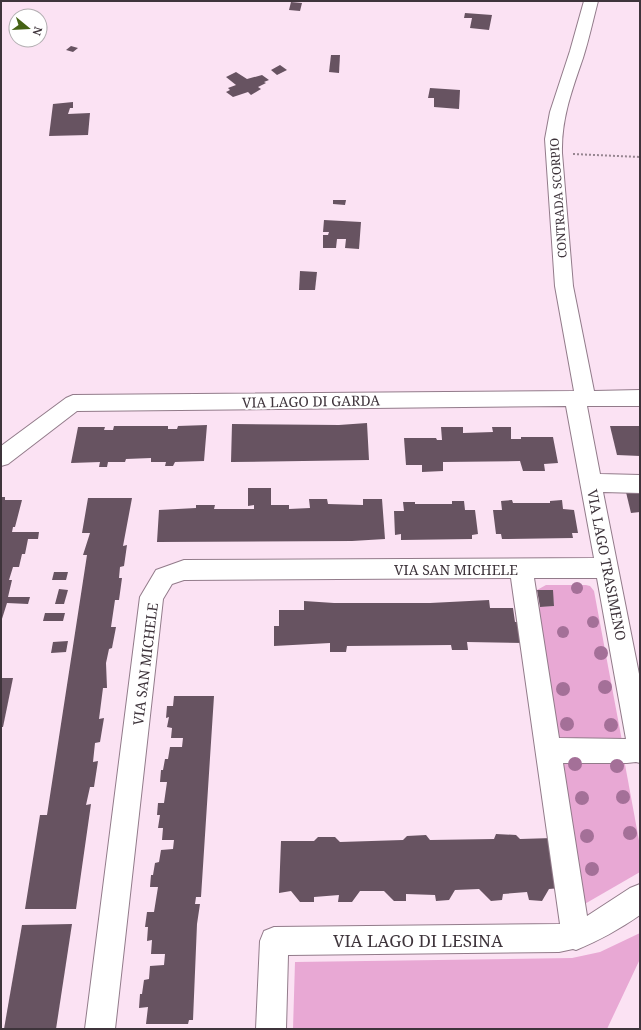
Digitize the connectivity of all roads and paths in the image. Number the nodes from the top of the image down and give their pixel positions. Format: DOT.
graph roads {
  1 [pos="591,1"];
  2 [pos="552,152"];
  3 [pos="640,157"];
  4 [pos="580,398"];
  5 [pos="640,398"];
  6 [pos="1,458"];
  7 [pos="591,483"];
  8 [pos="640,484"];
  9 [pos="521,568"];
  10 [pos="607,568"];
  11 [pos="635,685"];
  12 [pos="640,744"];
  13 [pos="548,750"];
  14 [pos="640,898"];
  15 [pos="576,936"];
  16 [pos="100,1029"];
  17 [pos="271,1029"];
  1 -- 2 [label="street, CONTRADA SCORPIO"];
  2 -- 3 [label="path"];
  2 -- 4 [label="street, CONTRADA SCORPIO"];
  4 -- 5 [label="street, VIA LAGO DI GARDA"];
  4 -- 6 [label="street, VIA LAGO DI GARDA"];
  4 -- 7 [label="street, VIA LAGO TRASIMENO"];
  7 -- 8 [label="street"];
  7 -- 10 [label="street, VIA LAGO TRASIMENO"];
  9 -- 10 [label="street, VIA SAN MICHELE"];
  9 -- 13 [label="street"];
  9 -- 16 [label="street, VIA SAN MICHELE"];
  10 -- 11 [label="street, VIA LAGO TRASIMENO"];
  11 -- 12 [label="street, VIA LAGO TRASIMENO"];
  12 -- 13 [label="street"];
  13 -- 15 [label="street"];
  14 -- 15 [label="street, VIA LAGO DI LESINA"];
  15 -- 17 [label="street, VIA LAGO DI LESINA"];
}
